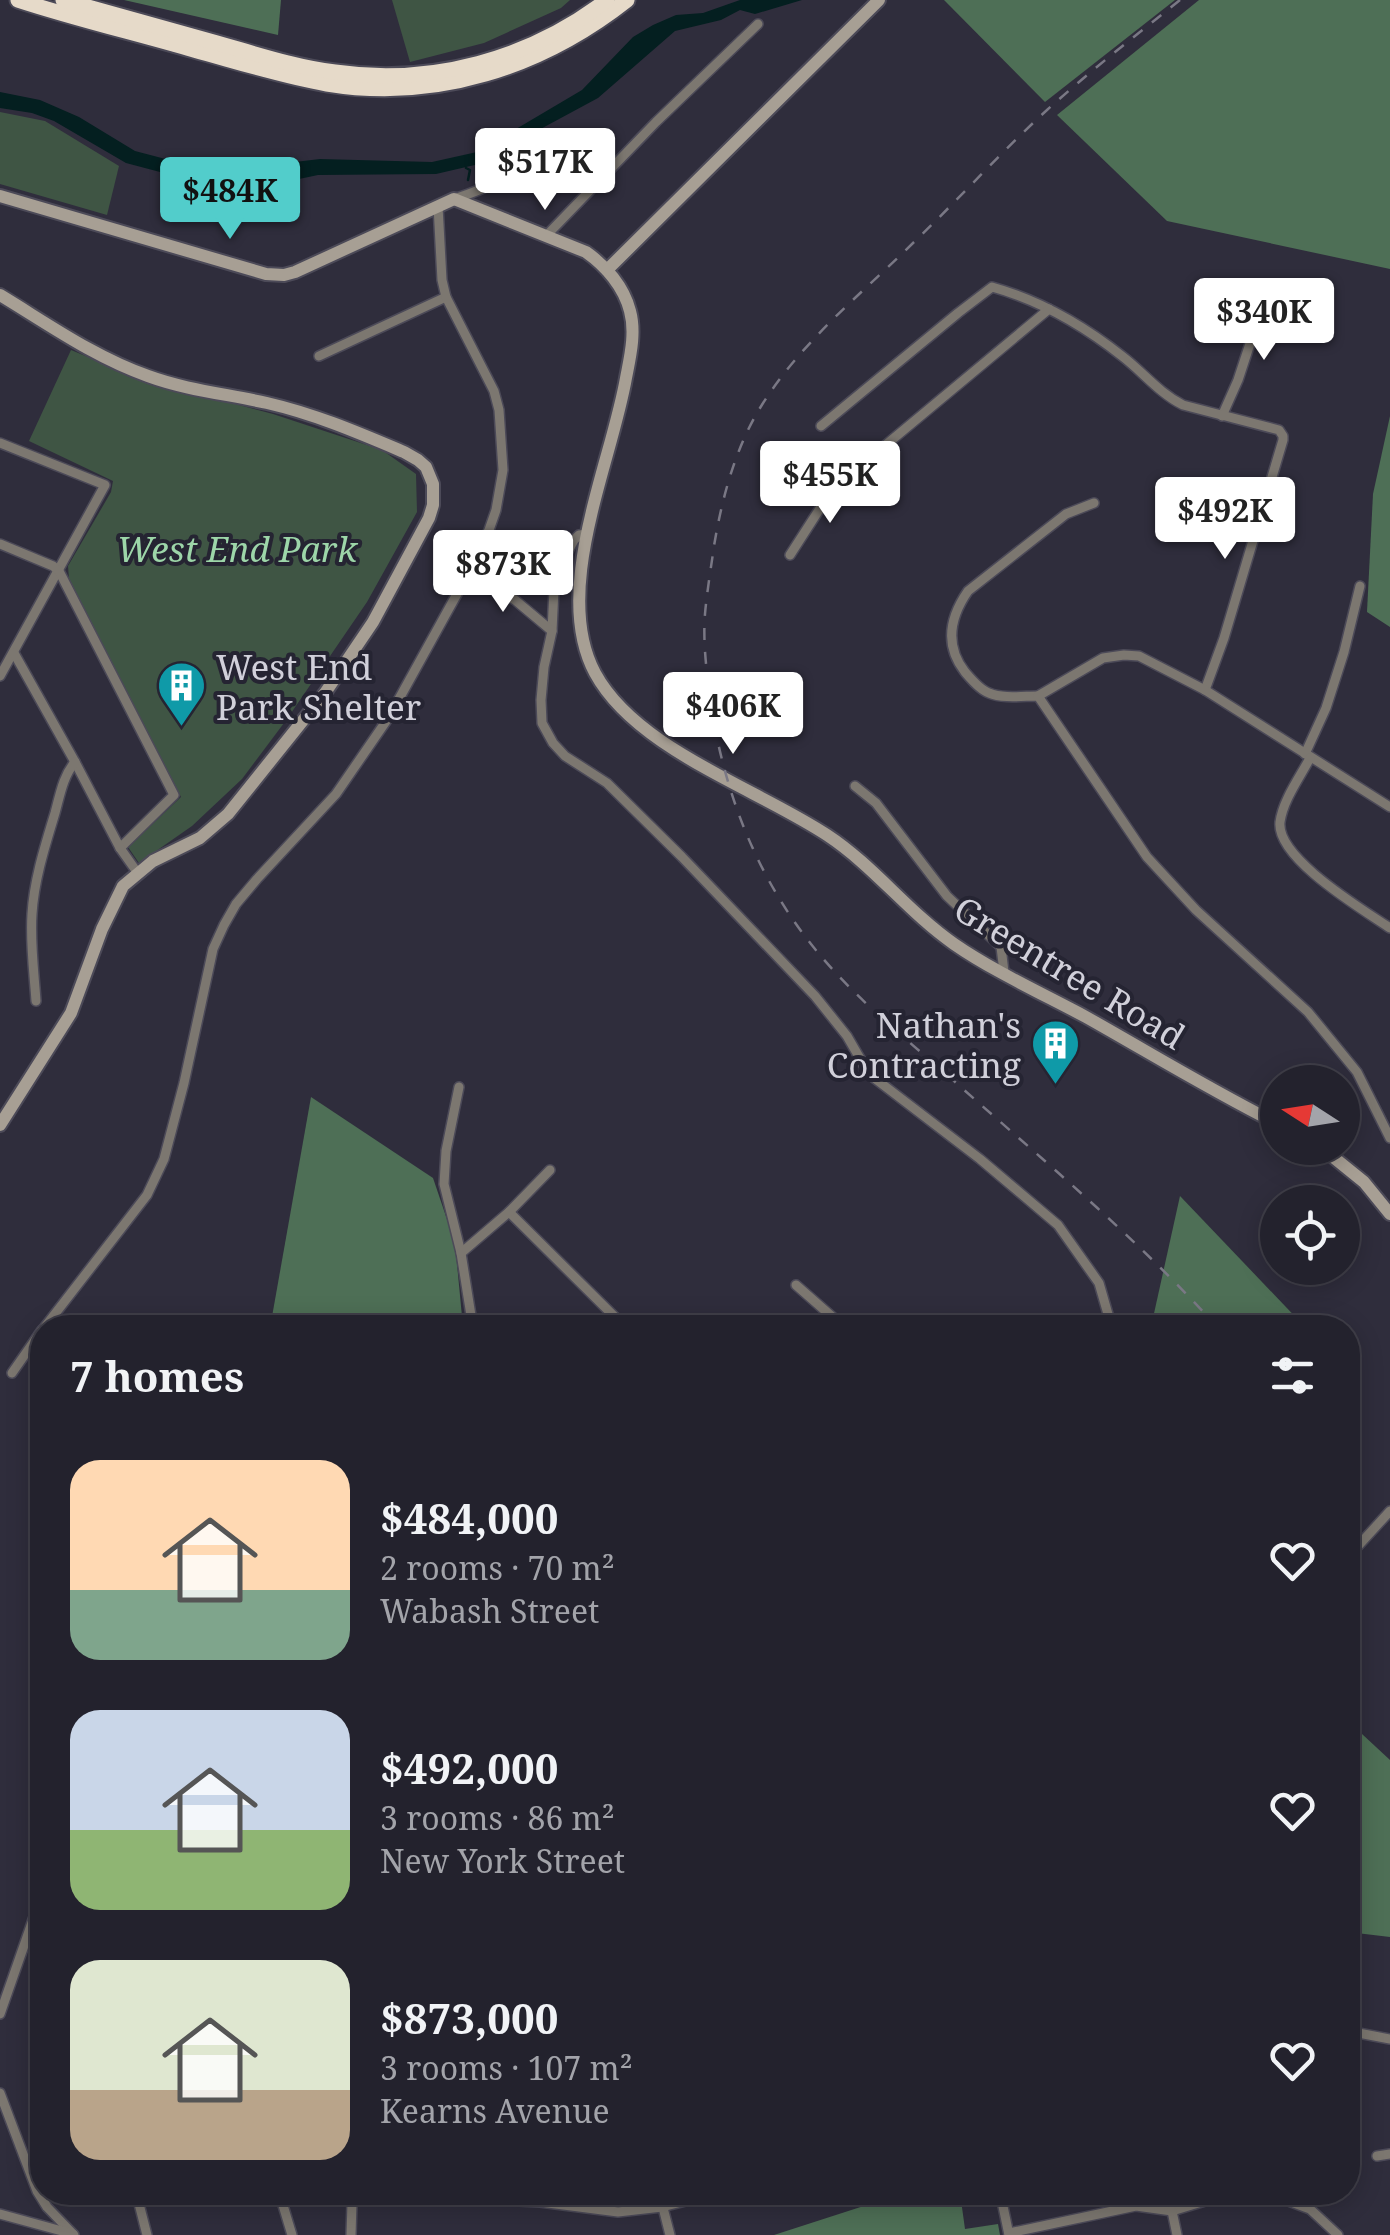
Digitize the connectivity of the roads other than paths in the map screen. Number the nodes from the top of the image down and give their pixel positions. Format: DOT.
graph roads {
  1 [pos="18,0"];
  2 [pos="63,0"];
  3 [pos="607,0"];
  4 [pos="627,0"];
  5 [pos="879,0"];
  6 [pos="758,24"];
  7 [pos="541,150"];
  8 [pos="0,196"];
  9 [pos="454,200"];
  10 [pos="438,206"];
  11 [pos="546,236"];
  12 [pos="607,270"];
  13 [pos="0,295"];
  14 [pos="1266,296"];
  15 [pos="446,298"];
  16 [pos="1049,309"];
  17 [pos="318,356"];
  18 [pos="1222,416"];
  19 [pos="821,426"];
  20 [pos="0,442"];
  21 [pos="1094,503"];
  22 [pos="588,534"];
  23 [pos="0,544"];
  24 [pos="790,555"];
  25 [pos="59,571"];
  26 [pos="468,574"];
  27 [pos="1360,586"];
  28 [pos="552,631"];
  29 [pos="14,654"];
  30 [pos="0,676"];
  31 [pos="1205,690"];
  32 [pos="1038,696"];
  33 [pos="1308,756"];
  34 [pos="75,762"];
  35 [pos="855,786"];
  36 [pos="1390,807"];
  37 [pos="120,848"];
  38 [pos="137,872"];
  39 [pos="1390,928"];
  40 [pos="1004,972"];
  41 [pos="36,1001"];
  42 [pos="459,1087"];
  43 [pos="1260,1114"];
  44 [pos="0,1125"];
  45 [pos="1390,1138"];
  46 [pos="1343,1165"];
  47 [pos="550,1170"];
  48 [pos="1386,1196"];
  49 [pos="509,1212"];
  50 [pos="1390,1214"];
  51 [pos="461,1252"];
  52 [pos="796,1285"];
  53 [pos="54,1315"];
  54 [pos="470,1315"];
  55 [pos="613,1315"];
  56 [pos="830,1315"];
  57 [pos="1108,1315"];
  58 [pos="30,1347"];
  59 [pos="12,1373"];
  60 [pos="1390,1512"];
  61 [pos="1360,1545"];
  62 [pos="30,1928"];
  63 [pos="0,2014"];
  64 [pos="1360,2035"];
  65 [pos="1390,2040"];
  66 [pos="0,2093"];
  67 [pos="1390,2154"];
  68 [pos="1377,2156"];
  69 [pos="30,2172"];
  70 [pos="45,2205"];
  71 [pos="139,2205"];
  72 [pos="283,2205"];
  73 [pos="352,2205"];
  74 [pos="581,2205"];
  75 [pos="670,2205"];
  76 [pos="1003,2205"];
  77 [pos="1192,2205"];
  78 [pos="1297,2205"];
  79 [pos="662,2207"];
  80 [pos="1172,2211"];
  81 [pos="0,2214"];
  82 [pos="1009,2234"];
  83 [pos="75,2235"];
  84 [pos="147,2235"];
  85 [pos="292,2235"];
  86 [pos="351,2235"];
  87 [pos="670,2235"];
  88 [pos="1177,2235"];
  89 [pos="1338,2235"];
  1 -- 4 [label="highway"];
  2 -- 3 [label="highway"];
  5 -- 12 [label="main road"];
  6 -- 11 [label="street"];
  7 -- 9 [label="street"];
  8 -- 10 [label="main road"];
  9 -- 10 [label="main road"];
  9 -- 11 [label="main road, Greentree Road"];
  10 -- 15 [label="street"];
  11 -- 12 [label="main road, Greentree Road"];
  12 -- 22 [label="main road, Greentree Road"];
  13 -- 38 [label="main road"];
  14 -- 18 [label="street"];
  15 -- 17 [label="street"];
  15 -- 26 [label="street"];
  16 -- 18 [label="street"];
  16 -- 19 [label="street"];
  16 -- 24 [label="street"];
  18 -- 31 [label="street"];
  20 -- 25 [label="street"];
  21 -- 32 [label="street"];
  22 -- 28 [label="street"];
  22 -- 40 [label="main road, Greentree Road"];
  23 -- 25 [label="street"];
  25 -- 29 [label="street"];
  25 -- 37 [label="street"];
  26 -- 28 [label="street"];
  26 -- 53 [label="street"];
  27 -- 33 [label="street"];
  28 -- 57 [label="street"];
  29 -- 30 [label="street"];
  29 -- 34 [label="street"];
  31 -- 32 [label="street"];
  31 -- 33 [label="street"];
  32 -- 45 [label="street"];
  33 -- 36 [label="street"];
  33 -- 39 [label="street"];
  34 -- 37 [label="street"];
  34 -- 41 [label="street"];
  35 -- 40 [label="street"];
  37 -- 38 [label="street"];
  38 -- 44 [label="main road"];
  40 -- 43 [label="main road, Greentree Road"];
  42 -- 51 [label="street"];
  46 -- 48 [label="main road"];
  47 -- 49 [label="street"];
  48 -- 50 [label="main road"];
  49 -- 51 [label="street"];
  49 -- 55 [label="street"];
  51 -- 54 [label="street"];
  52 -- 56 [label="street"];
  58 -- 59 [label="street"];
  60 -- 61 [label="street"];
  62 -- 63 [label="street"];
  64 -- 65 [label="street"];
  66 -- 69 [label="street"];
  67 -- 68 [label="street"];
  70 -- 83 [label="street"];
  71 -- 84 [label="street"];
  72 -- 85 [label="street"];
  73 -- 86 [label="street"];
  74 -- 79 [label="street"];
  75 -- 79 [label="street"];
  76 -- 82 [label="street"];
  77 -- 80 [label="street"];
  78 -- 89 [label="street"];
  79 -- 87 [label="street"];
  80 -- 82 [label="street"];
  80 -- 88 [label="street"];
  81 -- 83 [label="street"];
}
